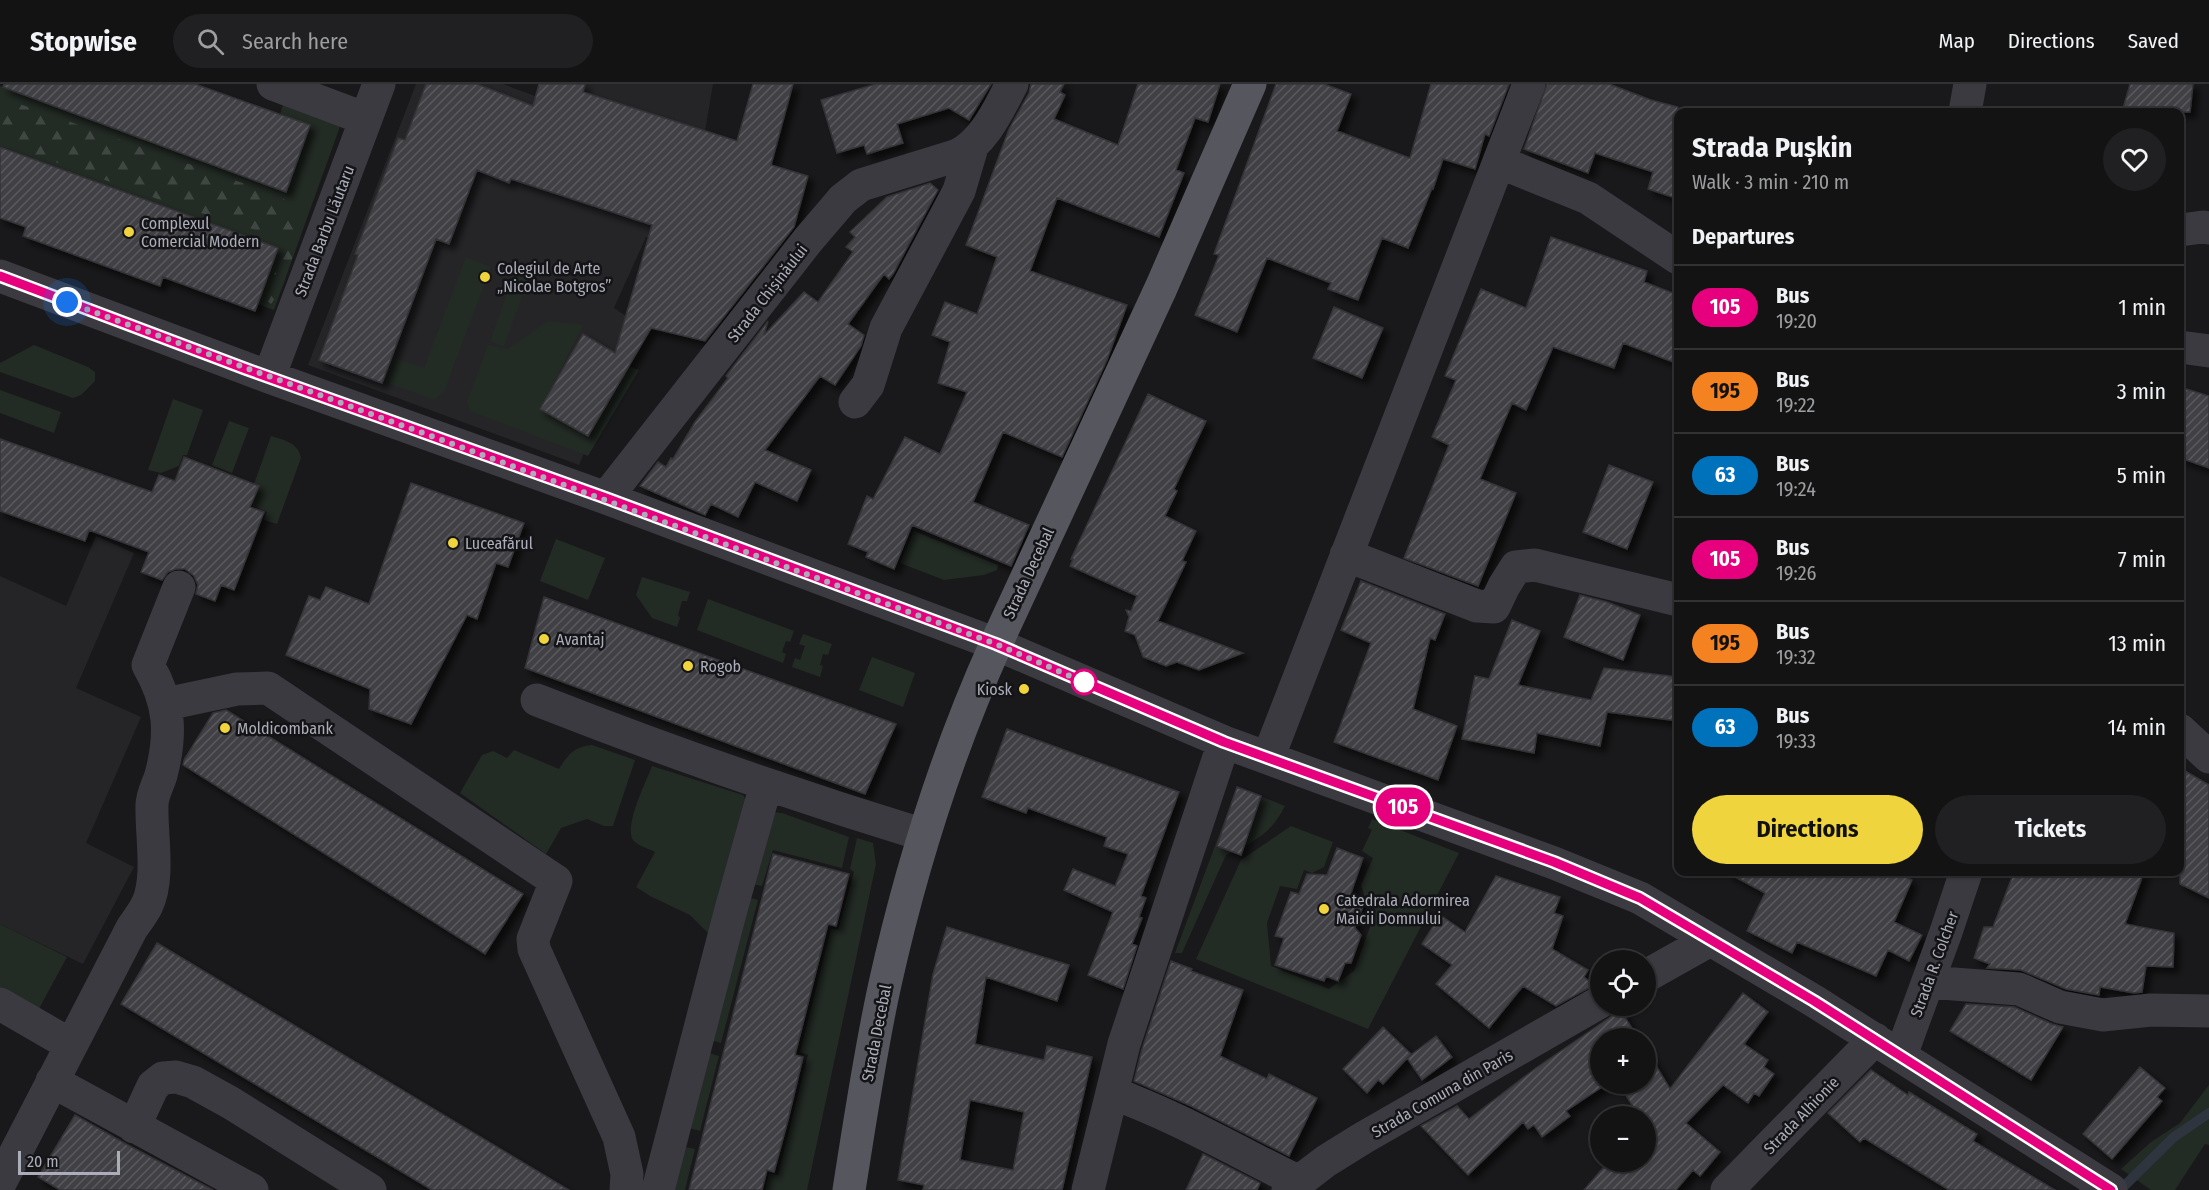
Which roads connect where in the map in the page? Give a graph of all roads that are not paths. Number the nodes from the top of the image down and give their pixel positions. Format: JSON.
{"nodes":[{"id":1,"x":273,"y":84,"type":"edge"},
{"id":2,"x":379,"y":84,"type":"edge"},
{"id":3,"x":1012,"y":84,"type":"edge"},
{"id":4,"x":1250,"y":84,"type":"edge"},
{"id":5,"x":1530,"y":84,"type":"edge"},
{"id":6,"x":1970,"y":84,"type":"edge"},
{"id":7,"x":1966,"y":108,"type":"edge"},
{"id":8,"x":366,"y":119,"type":"junction"},
{"id":9,"x":972,"y":147,"type":"junction"},
{"id":10,"x":1499,"y":162,"type":"junction"},
{"id":11,"x":1674,"y":255,"type":"edge"},
{"id":12,"x":0,"y":276,"type":"edge"},
{"id":13,"x":2184,"y":348,"type":"edge"},
{"id":14,"x":2209,"y":351,"type":"edge"},
{"id":15,"x":269,"y":377,"type":"junction"},
{"id":16,"x":855,"y":402,"type":"dead end"},
{"id":17,"x":606,"y":498,"type":"junction"},
{"id":18,"x":1347,"y":555,"type":"junction"},
{"id":19,"x":179,"y":587,"type":"dead end"},
{"id":20,"x":1674,"y":599,"type":"edge"},
{"id":21,"x":996,"y":644,"type":"junction"},
{"id":22,"x":537,"y":700,"type":"dead end"},
{"id":23,"x":166,"y":704,"type":"junction"},
{"id":24,"x":2184,"y":734,"type":"edge"},
{"id":25,"x":1224,"y":742,"type":"junction"},
{"id":26,"x":2209,"y":757,"type":"edge"},
{"id":27,"x":1268,"y":758,"type":"junction"},
{"id":28,"x":766,"y":785,"type":"junction"},
{"id":29,"x":924,"y":835,"type":"junction"},
{"id":30,"x":1965,"y":876,"type":"edge"},
{"id":31,"x":1710,"y":940,"type":"junction"},
{"id":32,"x":1656,"y":970,"type":"edge"},
{"id":33,"x":1928,"y":982,"type":"junction"},
{"id":34,"x":0,"y":1004,"type":"edge"},
{"id":35,"x":1590,"y":1008,"type":"edge"},
{"id":36,"x":2209,"y":1011,"type":"edge"},
{"id":37,"x":71,"y":1045,"type":"junction"},
{"id":38,"x":1888,"y":1047,"type":"junction"},
{"id":39,"x":52,"y":1081,"type":"junction"},
{"id":40,"x":1112,"y":1093,"type":"junction"},
{"id":41,"x":134,"y":1127,"type":"junction"},
{"id":42,"x":0,"y":1183,"type":"edge"},
{"id":43,"x":1293,"y":1186,"type":"edge"},
{"id":44,"x":2104,"y":1186,"type":"edge"},
{"id":45,"x":252,"y":1190,"type":"edge"},
{"id":46,"x":370,"y":1190,"type":"edge"},
{"id":47,"x":626,"y":1190,"type":"edge"},
{"id":48,"x":658,"y":1190,"type":"edge"},
{"id":49,"x":849,"y":1190,"type":"edge"},
{"id":50,"x":1088,"y":1190,"type":"edge"},
{"id":51,"x":1727,"y":1190,"type":"edge"}],
"edges":[{"from":1,"to":8,"type":"street"},
{"from":2,"to":8,"type":"street","name":"Strada Barbu Lăutaru"},
{"from":3,"to":9,"type":"street","name":"Strada Chișinăului"},
{"from":4,"to":21,"type":"main road","name":"Strada Decebal"},
{"from":5,"to":10,"type":"street"},
{"from":6,"to":7,"type":"street"},
{"from":8,"to":15,"type":"street","name":"Strada Barbu Lăutaru"},
{"from":9,"to":16,"type":"street","name":"Strada Chișinăului"},
{"from":9,"to":17,"type":"street","name":"Strada Chișinăului"},
{"from":10,"to":11,"type":"street"},
{"from":10,"to":18,"type":"street"},
{"from":12,"to":15,"type":"street"},
{"from":13,"to":14,"type":"street"},
{"from":15,"to":17,"type":"street"},
{"from":17,"to":21,"type":"street"},
{"from":18,"to":20,"type":"street"},
{"from":18,"to":27,"type":"street"},
{"from":19,"to":23,"type":"street"},
{"from":21,"to":25,"type":"street"},
{"from":21,"to":29,"type":"main road","name":"Strada Decebal"},
{"from":22,"to":28,"type":"street"},
{"from":23,"to":37,"type":"street"},
{"from":23,"to":47,"type":"street"},
{"from":24,"to":26,"type":"street"},
{"from":25,"to":27,"type":"street"},
{"from":25,"to":40,"type":"street"},
{"from":27,"to":31,"type":"street"},
{"from":28,"to":29,"type":"street"},
{"from":28,"to":48,"type":"street"},
{"from":29,"to":49,"type":"main road","name":"Strada Decebal"},
{"from":30,"to":33,"type":"street","name":"Strada R. Colcher"},
{"from":31,"to":32,"type":"street"},
{"from":31,"to":38,"type":"street"},
{"from":33,"to":36,"type":"street"},
{"from":33,"to":38,"type":"street","name":"Strada R. Colcher"},
{"from":34,"to":37,"type":"street"},
{"from":35,"to":43,"type":"street","name":"Strada Comuna din Paris"},
{"from":37,"to":39,"type":"street"},
{"from":38,"to":44,"type":"street"},
{"from":38,"to":51,"type":"street","name":"Strada Alhionie"},
{"from":39,"to":41,"type":"street"},
{"from":39,"to":42,"type":"street"},
{"from":40,"to":43,"type":"street"},
{"from":40,"to":50,"type":"street"},
{"from":41,"to":45,"type":"street"},
{"from":41,"to":46,"type":"street"}]}
